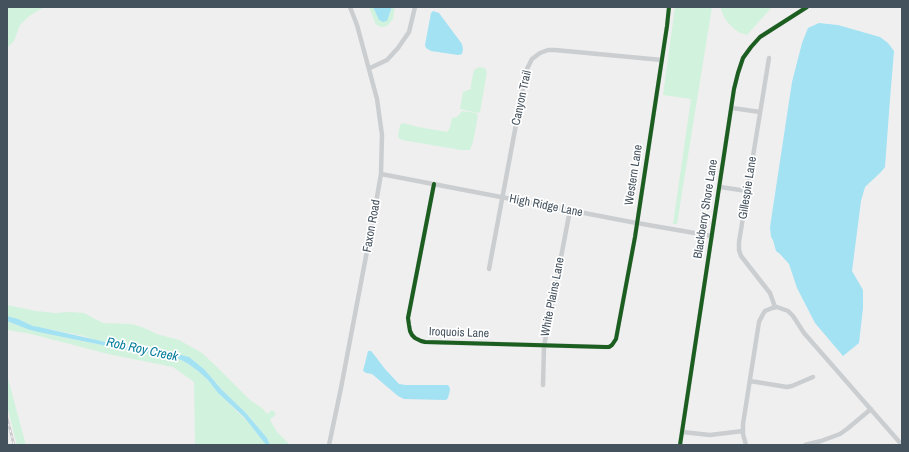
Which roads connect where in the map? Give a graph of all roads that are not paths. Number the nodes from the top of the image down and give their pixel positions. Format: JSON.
{"nodes":[{"id":1,"x":350,"y":7,"type":"edge"},
{"id":2,"x":415,"y":7,"type":"edge"},
{"id":3,"x":669,"y":7,"type":"edge"},
{"id":4,"x":807,"y":7,"type":"edge"},
{"id":5,"x":769,"y":58,"type":"dead end"},
{"id":6,"x":662,"y":60,"type":"junction"},
{"id":7,"x":370,"y":68,"type":"junction"},
{"id":8,"x":732,"y":108,"type":"junction"},
{"id":9,"x":760,"y":112,"type":"junction"},
{"id":10,"x":381,"y":174,"type":"junction"},
{"id":11,"x":434,"y":184,"type":"junction"},
{"id":12,"x":720,"y":187,"type":"junction"},
{"id":13,"x":747,"y":191,"type":"junction"},
{"id":14,"x":502,"y":197,"type":"junction"},
{"id":15,"x":570,"y":210,"type":"junction"},
{"id":16,"x":637,"y":223,"type":"junction"},
{"id":17,"x":712,"y":236,"type":"junction"},
{"id":18,"x":489,"y":269,"type":"dead end"},
{"id":19,"x":774,"y":307,"type":"junction"},
{"id":20,"x":612,"y":344,"type":"joint"},
{"id":21,"x":544,"y":346,"type":"junction"},
{"id":22,"x":813,"y":377,"type":"dead end"},
{"id":23,"x":750,"y":381,"type":"junction"},
{"id":24,"x":543,"y":385,"type":"dead end"},
{"id":25,"x":871,"y":409,"type":"junction"},
{"id":26,"x":743,"y":431,"type":"junction"},
{"id":27,"x":682,"y":432,"type":"junction"},
{"id":28,"x":328,"y":445,"type":"edge"},
{"id":29,"x":680,"y":445,"type":"edge"},
{"id":30,"x":746,"y":445,"type":"edge"},
{"id":31,"x":805,"y":445,"type":"edge"},
{"id":32,"x":902,"y":445,"type":"edge"}],
"edges":[{"from":1,"to":7,"type":"street","name":"Faxon Road"},
{"from":2,"to":7,"type":"street"},
{"from":3,"to":6,"type":"street","name":"Western Lane"},
{"from":4,"to":8,"type":"street","name":"Blackberry Shore Lane"},
{"from":5,"to":9,"type":"street","name":"Gillespie Lane"},
{"from":6,"to":14,"type":"street","name":"Canyon Trail"},
{"from":6,"to":16,"type":"street","name":"Western Lane"},
{"from":7,"to":10,"type":"street","name":"Faxon Road"},
{"from":8,"to":9,"type":"street"},
{"from":8,"to":12,"type":"street","name":"Blackberry Shore Lane"},
{"from":9,"to":13,"type":"street","name":"Gillespie Lane"},
{"from":10,"to":11,"type":"street","name":"High Ridge Lane"},
{"from":10,"to":28,"type":"street","name":"Faxon Road"},
{"from":11,"to":14,"type":"street","name":"High Ridge Lane"},
{"from":11,"to":21,"type":"street","name":"Iroquois Lane"},
{"from":12,"to":13,"type":"street"},
{"from":12,"to":17,"type":"street","name":"Blackberry Shore Lane"},
{"from":13,"to":19,"type":"street","name":"Gillespie Lane"},
{"from":14,"to":15,"type":"street","name":"High Ridge Lane"},
{"from":14,"to":18,"type":"street","name":"Canyon Trail"},
{"from":15,"to":16,"type":"street","name":"High Ridge Lane"},
{"from":15,"to":21,"type":"street","name":"White Plains Lane"},
{"from":16,"to":17,"type":"street","name":"High Ridge Lane"},
{"from":16,"to":20,"type":"street","name":"Western Lane"},
{"from":17,"to":27,"type":"street","name":"Blackberry Shore Lane"},
{"from":19,"to":23,"type":"street"},
{"from":19,"to":25,"type":"street"},
{"from":20,"to":21,"type":"street","name":"Iroquois Lane"},
{"from":21,"to":24,"type":"street","name":"White Plains Lane"},
{"from":22,"to":23,"type":"street"},
{"from":23,"to":26,"type":"street"},
{"from":25,"to":31,"type":"street"},
{"from":25,"to":32,"type":"street"},
{"from":26,"to":27,"type":"street"},
{"from":26,"to":30,"type":"street"},
{"from":27,"to":29,"type":"street","name":"Blackberry Shore Lane"}]}
